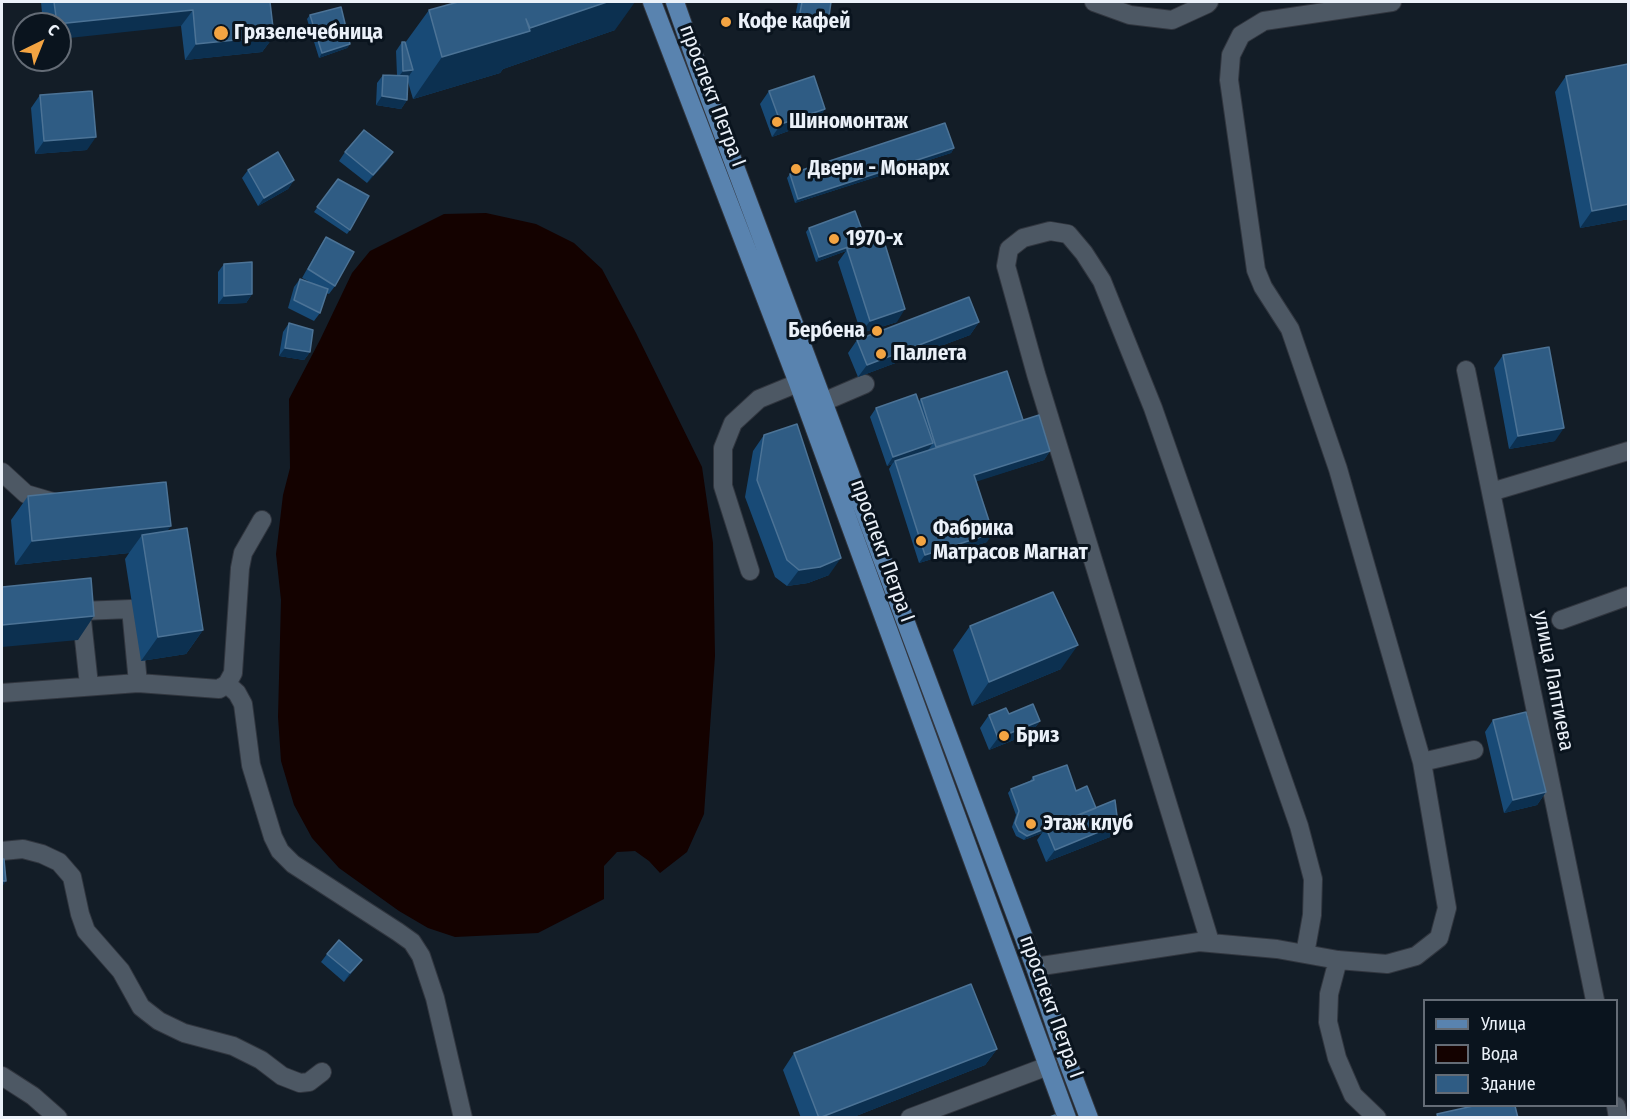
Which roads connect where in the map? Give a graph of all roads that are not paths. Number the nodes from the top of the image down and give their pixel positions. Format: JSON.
{"nodes":[{"id":1,"x":652,"y":2,"type":"edge"},
{"id":2,"x":675,"y":2,"type":"edge"},
{"id":3,"x":1094,"y":2,"type":"edge"},
{"id":4,"x":1209,"y":2,"type":"edge"},
{"id":5,"x":1392,"y":2,"type":"edge"},
{"id":6,"x":1466,"y":370,"type":"dead end"},
{"id":7,"x":798,"y":383,"type":"junction"},
{"id":8,"x":865,"y":384,"type":"dead end"},
{"id":9,"x":823,"y":402,"type":"junction"},
{"id":10,"x":1629,"y":451,"type":"edge"},
{"id":11,"x":2,"y":472,"type":"edge"},
{"id":12,"x":1491,"y":492,"type":"junction"},
{"id":13,"x":72,"y":502,"type":"edge"},
{"id":14,"x":262,"y":520,"type":"dead end"},
{"id":15,"x":750,"y":571,"type":"dead end"},
{"id":16,"x":1629,"y":596,"type":"edge"},
{"id":17,"x":1562,"y":620,"type":"dead end"},
{"id":18,"x":138,"y":683,"type":"junction"},
{"id":19,"x":227,"y":684,"type":"junction"},
{"id":20,"x":89,"y":685,"type":"junction"},
{"id":21,"x":2,"y":693,"type":"edge"},
{"id":22,"x":1474,"y":750,"type":"dead end"},
{"id":23,"x":1422,"y":762,"type":"junction"},
{"id":24,"x":2,"y":851,"type":"edge"},
{"id":25,"x":1210,"y":942,"type":"junction"},
{"id":26,"x":1305,"y":954,"type":"junction"},
{"id":27,"x":1338,"y":960,"type":"junction"},
{"id":28,"x":1035,"y":967,"type":"junction"},
{"id":29,"x":1595,"y":999,"type":"edge"},
{"id":30,"x":1047,"y":1066,"type":"junction"},
{"id":31,"x":322,"y":1072,"type":"dead end"},
{"id":32,"x":2,"y":1076,"type":"edge"},
{"id":33,"x":58,"y":1118,"type":"edge"},
{"id":34,"x":463,"y":1118,"type":"edge"},
{"id":35,"x":910,"y":1118,"type":"edge"},
{"id":36,"x":1067,"y":1118,"type":"edge"},
{"id":37,"x":1089,"y":1118,"type":"edge"},
{"id":38,"x":1377,"y":1118,"type":"edge"}],
"edges":[{"from":1,"to":7,"type":"main road","name":"проспект Петра I"},
{"from":2,"to":9,"type":"main road","name":"проспект Петра I"},
{"from":3,"to":4,"type":"street"},
{"from":5,"to":23,"type":"street"},
{"from":6,"to":12,"type":"street","name":"улица Лаптиева"},
{"from":7,"to":15,"type":"street"},
{"from":7,"to":30,"type":"main road","name":"проспект Петра I"},
{"from":8,"to":9,"type":"street"},
{"from":9,"to":28,"type":"main road","name":"проспект Петра I"},
{"from":10,"to":12,"type":"street"},
{"from":11,"to":13,"type":"street"},
{"from":12,"to":29,"type":"street","name":"улица Лаптиева"},
{"from":14,"to":19,"type":"street"},
{"from":16,"to":17,"type":"street"},
{"from":18,"to":19,"type":"street"},
{"from":18,"to":20,"type":"street"},
{"from":18,"to":20,"type":"street"},
{"from":19,"to":34,"type":"street"},
{"from":20,"to":21,"type":"street"},
{"from":22,"to":23,"type":"street"},
{"from":23,"to":27,"type":"street"},
{"from":24,"to":31,"type":"street"},
{"from":25,"to":26,"type":"street"},
{"from":25,"to":26,"type":"street"},
{"from":25,"to":28,"type":"street"},
{"from":26,"to":27,"type":"street"},
{"from":27,"to":38,"type":"street"},
{"from":28,"to":37,"type":"main road","name":"проспект Петра I"},
{"from":30,"to":35,"type":"street"},
{"from":30,"to":36,"type":"main road","name":"проспект Петра I"},
{"from":32,"to":33,"type":"street"}]}
